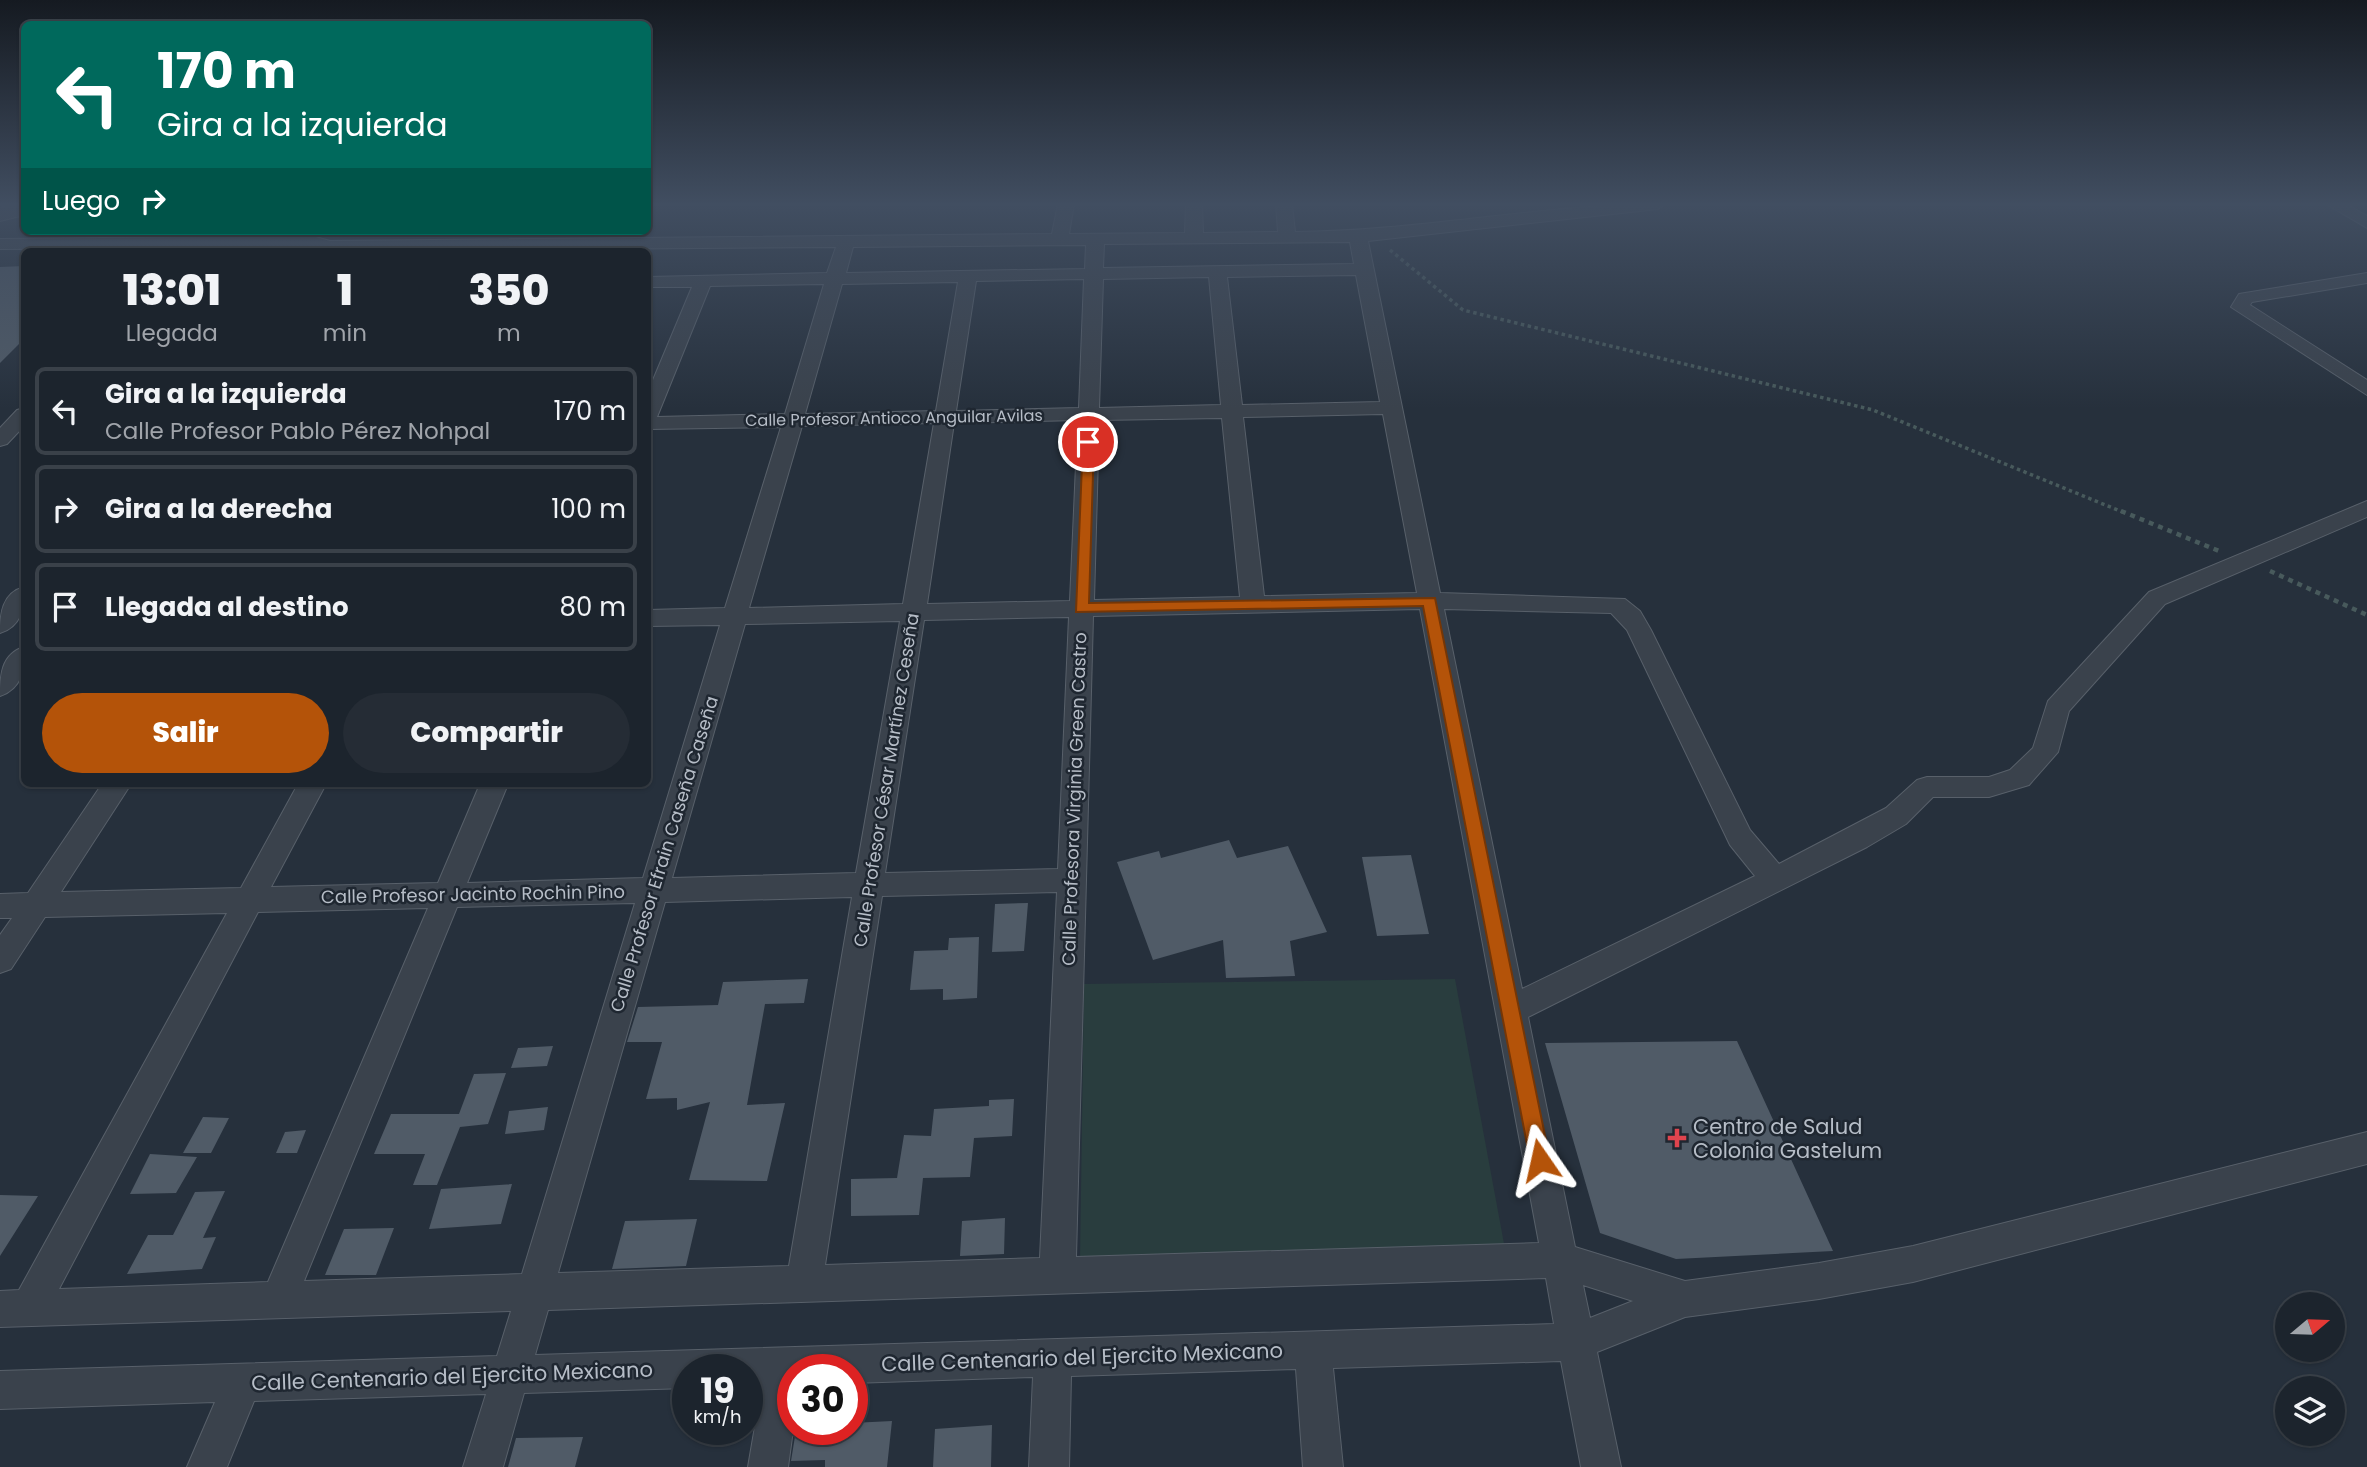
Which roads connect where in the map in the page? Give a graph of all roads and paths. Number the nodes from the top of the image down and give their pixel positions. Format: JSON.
{"nodes":[{"id":1,"x":837,"y":272,"type":"edge"},
{"id":2,"x":1189,"y":272,"type":"edge"},
{"id":3,"x":1217,"y":272,"type":"edge"},
{"id":4,"x":1365,"y":272,"type":"edge"},
{"id":5,"x":1413,"y":272,"type":"edge"},
{"id":6,"x":1094,"y":274,"type":"junction"},
{"id":7,"x":968,"y":276,"type":"junction"},
{"id":8,"x":2367,"y":278,"type":"edge"},
{"id":9,"x":835,"y":279,"type":"junction"},
{"id":10,"x":703,"y":281,"type":"junction"},
{"id":11,"x":651,"y":282,"type":"edge"},
{"id":12,"x":2367,"y":389,"type":"edge"},
{"id":13,"x":651,"y":408,"type":"edge"},
{"id":14,"x":1392,"y":408,"type":"junction"},
{"id":15,"x":1232,"y":411,"type":"junction"},
{"id":16,"x":1089,"y":414,"type":"junction"},
{"id":17,"x":945,"y":417,"type":"junction"},
{"id":18,"x":21,"y":418,"type":"edge"},
{"id":19,"x":793,"y":420,"type":"junction"},
{"id":20,"x":651,"y":423,"type":"edge"},
{"id":21,"x":7,"y":437,"type":"edge"},
{"id":22,"x":2367,"y":508,"type":"edge"},
{"id":23,"x":2242,"y":560,"type":"junction"},
{"id":24,"x":21,"y":599,"type":"edge"},
{"id":25,"x":1430,"y":601,"type":"junction"},
{"id":26,"x":1253,"y":605,"type":"junction"},
{"id":27,"x":1082,"y":608,"type":"junction"},
{"id":28,"x":913,"y":612,"type":"junction"},
{"id":29,"x":2367,"y":615,"type":"edge"},
{"id":30,"x":735,"y":616,"type":"junction"},
{"id":31,"x":651,"y":618,"type":"edge"},
{"id":32,"x":0,"y":625,"type":"edge"},
{"id":33,"x":0,"y":631,"type":"edge"},
{"id":34,"x":21,"y":631,"type":"edge"},
{"id":35,"x":21,"y":660,"type":"edge"},
{"id":36,"x":0,"y":687,"type":"edge"},
{"id":37,"x":115,"y":787,"type":"edge"},
{"id":38,"x":310,"y":787,"type":"edge"},
{"id":39,"x":493,"y":787,"type":"edge"},
{"id":40,"x":1071,"y":880,"type":"junction"},
{"id":41,"x":1775,"y":880,"type":"junction"},
{"id":42,"x":869,"y":885,"type":"junction"},
{"id":43,"x":653,"y":890,"type":"junction"},
{"id":44,"x":447,"y":895,"type":"junction"},
{"id":45,"x":249,"y":900,"type":"junction"},
{"id":46,"x":37,"y":905,"type":"junction"},
{"id":47,"x":0,"y":906,"type":"edge"},
{"id":48,"x":0,"y":960,"type":"edge"},
{"id":49,"x":1511,"y":1010,"type":"junction"},
{"id":50,"x":2367,"y":1148,"type":"edge"},
{"id":51,"x":1560,"y":1260,"type":"junction"},
{"id":52,"x":1057,"y":1276,"type":"junction"},
{"id":53,"x":803,"y":1284,"type":"junction"},
{"id":54,"x":534,"y":1292,"type":"junction"},
{"id":55,"x":1685,"y":1298,"type":"junction"},
{"id":56,"x":278,"y":1301,"type":"junction"},
{"id":57,"x":15,"y":1309,"type":"edge"},
{"id":58,"x":1576,"y":1342,"type":"junction"},
{"id":59,"x":1313,"y":1350,"type":"junction"},
{"id":60,"x":1053,"y":1358,"type":"junction"},
{"id":61,"x":868,"y":1364,"type":"edge"},
{"id":62,"x":777,"y":1366,"type":"edge"},
{"id":63,"x":510,"y":1374,"type":"junction"},
{"id":64,"x":242,"y":1383,"type":"junction"},
{"id":65,"x":0,"y":1390,"type":"edge"},
{"id":66,"x":777,"y":1410,"type":"edge"},
{"id":67,"x":207,"y":1467,"type":"edge"},
{"id":68,"x":483,"y":1467,"type":"edge"},
{"id":69,"x":768,"y":1467,"type":"edge"},
{"id":70,"x":1049,"y":1467,"type":"edge"},
{"id":71,"x":1323,"y":1467,"type":"edge"},
{"id":72,"x":1601,"y":1467,"type":"edge"}],
"edges":[{"from":1,"to":9,"type":"street","name":"Calle Profesor Efrain Caseña Caseña"},
{"from":2,"to":6,"type":"street"},
{"from":3,"to":15,"type":"street"},
{"from":4,"to":14,"type":"street"},
{"from":5,"to":23,"type":"path"},
{"from":6,"to":7,"type":"street"},
{"from":6,"to":16,"type":"street","name":"Calle Profesora Virginia Green Castro"},
{"from":7,"to":9,"type":"street"},
{"from":7,"to":17,"type":"street","name":"Calle Profesor César Martínez Ceseña"},
{"from":8,"to":12,"type":"street"},
{"from":9,"to":10,"type":"street"},
{"from":9,"to":19,"type":"street","name":"Calle Profesor Efrain Caseña Caseña"},
{"from":10,"to":11,"type":"street"},
{"from":10,"to":13,"type":"street"},
{"from":14,"to":15,"type":"street","name":"Calle Profesor Antioco Anguilar Avilas"},
{"from":14,"to":25,"type":"street"},
{"from":15,"to":16,"type":"street","name":"Calle Profesor Antioco Anguilar Avilas"},
{"from":15,"to":26,"type":"street"},
{"from":16,"to":17,"type":"street","name":"Calle Profesor Antioco Anguilar Avilas"},
{"from":16,"to":27,"type":"street","name":"Calle Profesora Virginia Green Castro"},
{"from":17,"to":19,"type":"street","name":"Calle Profesor Antioco Anguilar Avilas"},
{"from":17,"to":28,"type":"street","name":"Calle Profesor César Martínez Ceseña"},
{"from":18,"to":21,"type":"street"},
{"from":19,"to":20,"type":"street","name":"Calle Profesor Antioco Anguilar Avilas"},
{"from":19,"to":30,"type":"street","name":"Calle Profesor Efrain Caseña Caseña"},
{"from":22,"to":23,"type":"street"},
{"from":23,"to":29,"type":"path"},
{"from":23,"to":41,"type":"street"},
{"from":24,"to":32,"type":"street"},
{"from":25,"to":26,"type":"street"},
{"from":25,"to":41,"type":"street"},
{"from":25,"to":49,"type":"street"},
{"from":26,"to":27,"type":"street"},
{"from":27,"to":28,"type":"street"},
{"from":27,"to":40,"type":"street","name":"Calle Profesora Virginia Green Castro"},
{"from":28,"to":30,"type":"street"},
{"from":28,"to":42,"type":"street","name":"Calle Profesor César Martínez Ceseña"},
{"from":30,"to":31,"type":"street"},
{"from":30,"to":43,"type":"street","name":"Calle Profesor Efrain Caseña Caseña"},
{"from":33,"to":34,"type":"street"},
{"from":35,"to":36,"type":"street"},
{"from":37,"to":46,"type":"street"},
{"from":38,"to":45,"type":"street"},
{"from":39,"to":44,"type":"street"},
{"from":40,"to":42,"type":"street","name":"Calle Profesor Jacinto Rochin Pino"},
{"from":40,"to":52,"type":"street","name":"Calle Profesora Virginia Green Castro"},
{"from":41,"to":49,"type":"street"},
{"from":42,"to":43,"type":"street","name":"Calle Profesor Jacinto Rochin Pino"},
{"from":42,"to":53,"type":"street","name":"Calle Profesor César Martínez Ceseña"},
{"from":43,"to":44,"type":"street","name":"Calle Profesor Jacinto Rochin Pino"},
{"from":43,"to":54,"type":"street","name":"Calle Profesor Efrain Caseña Caseña"},
{"from":44,"to":45,"type":"street","name":"Calle Profesor Jacinto Rochin Pino"},
{"from":44,"to":56,"type":"street"},
{"from":45,"to":46,"type":"street","name":"Calle Profesor Jacinto Rochin Pino"},
{"from":45,"to":57,"type":"street"},
{"from":46,"to":47,"type":"street","name":"Calle Profesor Jacinto Rochin Pino"},
{"from":46,"to":48,"type":"street"},
{"from":49,"to":51,"type":"street"},
{"from":50,"to":55,"type":"street"},
{"from":51,"to":52,"type":"street"},
{"from":51,"to":55,"type":"street"},
{"from":51,"to":58,"type":"street"},
{"from":52,"to":53,"type":"street"},
{"from":53,"to":54,"type":"street"},
{"from":54,"to":56,"type":"street"},
{"from":54,"to":63,"type":"street","name":"Calle Profesor Efrain Caseña Caseña"},
{"from":55,"to":58,"type":"street"},
{"from":56,"to":57,"type":"street"},
{"from":58,"to":59,"type":"street","name":"Calle Centenario del Ejercito Mexicano"},
{"from":58,"to":72,"type":"street"},
{"from":59,"to":60,"type":"street","name":"Calle Centenario del Ejercito Mexicano"},
{"from":59,"to":71,"type":"street"},
{"from":60,"to":61,"type":"street","name":"Calle Centenario del Ejercito Mexicano"},
{"from":60,"to":70,"type":"street"},
{"from":62,"to":63,"type":"street","name":"Calle Centenario del Ejercito Mexicano"},
{"from":63,"to":64,"type":"street","name":"Calle Centenario del Ejercito Mexicano"},
{"from":63,"to":68,"type":"street","name":"Calle Profesor Efrain Caseña Caseña"},
{"from":64,"to":65,"type":"street","name":"Calle Centenario del Ejercito Mexicano"},
{"from":64,"to":67,"type":"street"},
{"from":66,"to":69,"type":"street"}]}
